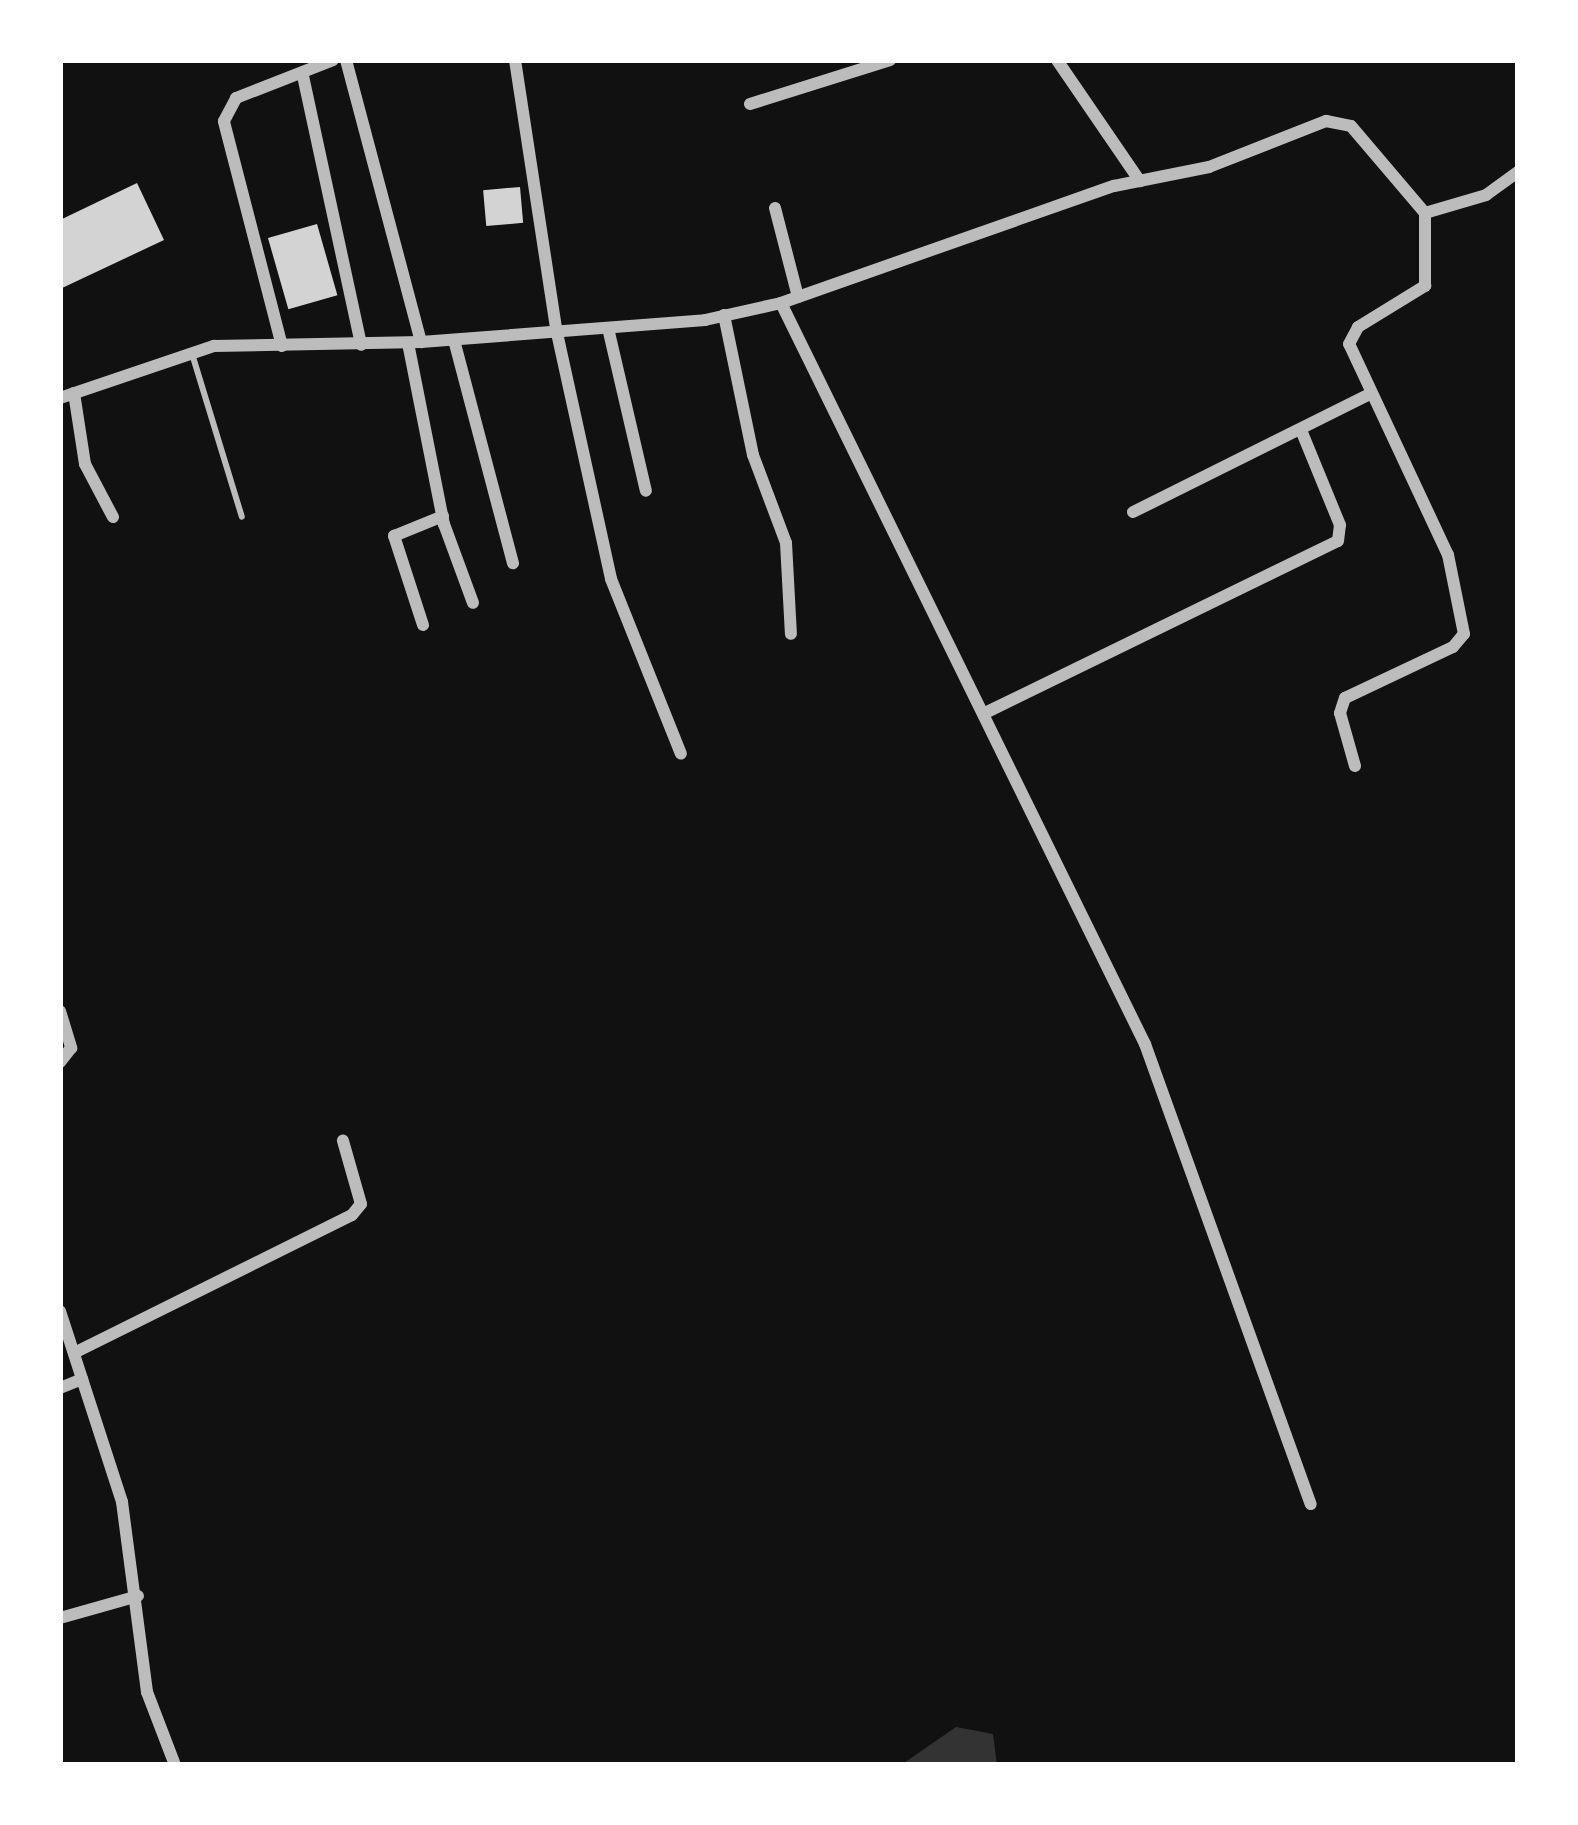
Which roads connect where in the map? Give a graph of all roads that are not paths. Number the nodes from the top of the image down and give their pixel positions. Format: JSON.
{"nodes":[{"id":1,"x":333,"y":60,"type":"edge"},
{"id":2,"x":346,"y":60,"type":"edge"},
{"id":3,"x":515,"y":60,"type":"edge"},
{"id":4,"x":890,"y":60,"type":"edge"},
{"id":5,"x":1058,"y":60,"type":"edge"},
{"id":6,"x":303,"y":76,"type":"junction"},
{"id":7,"x":750,"y":104,"type":"dead end"},
{"id":8,"x":1518,"y":172,"type":"edge"},
{"id":9,"x":1140,"y":181,"type":"junction"},
{"id":10,"x":775,"y":208,"type":"dead end"},
{"id":11,"x":1425,"y":213,"type":"junction"},
{"id":12,"x":798,"y":297,"type":"junction"},
{"id":13,"x":781,"y":303,"type":"junction"},
{"id":14,"x":724,"y":315,"type":"junction"},
{"id":15,"x":608,"y":328,"type":"junction"},
{"id":16,"x":557,"y":333,"type":"junction"},
{"id":17,"x":454,"y":340,"type":"junction"},
{"id":18,"x":414,"y":343,"type":"junction"},
{"id":19,"x":361,"y":345,"type":"junction"},
{"id":20,"x":282,"y":346,"type":"junction"},
{"id":21,"x":192,"y":353,"type":"junction"},
{"id":22,"x":74,"y":393,"type":"junction"},
{"id":23,"x":1370,"y":394,"type":"junction"},
{"id":24,"x":60,"y":398,"type":"edge"},
{"id":25,"x":1301,"y":430,"type":"junction"},
{"id":26,"x":646,"y":491,"type":"dead end"},
{"id":27,"x":1132,"y":512,"type":"dead end"},
{"id":28,"x":443,"y":516,"type":"junction"},
{"id":29,"x":112,"y":517,"type":"dead end"},
{"id":30,"x":242,"y":517,"type":"dead end"},
{"id":31,"x":514,"y":563,"type":"dead end"},
{"id":32,"x":473,"y":602,"type":"dead end"},
{"id":33,"x":423,"y":626,"type":"dead end"},
{"id":34,"x":791,"y":634,"type":"dead end"},
{"id":35,"x":987,"y":712,"type":"junction"},
{"id":36,"x":681,"y":754,"type":"dead end"},
{"id":37,"x":1355,"y":766,"type":"dead end"},
{"id":38,"x":60,"y":1011,"type":"edge"},
{"id":39,"x":60,"y":1062,"type":"edge"},
{"id":40,"x":343,"y":1141,"type":"dead end"},
{"id":41,"x":60,"y":1311,"type":"edge"},
{"id":42,"x":74,"y":1353,"type":"junction"},
{"id":43,"x":82,"y":1378,"type":"junction"},
{"id":44,"x":60,"y":1388,"type":"edge"},
{"id":45,"x":1311,"y":1504,"type":"dead end"},
{"id":46,"x":138,"y":1596,"type":"junction"},
{"id":47,"x":60,"y":1618,"type":"edge"},
{"id":48,"x":175,"y":1765,"type":"edge"}],
"edges":[{"from":1,"to":6,"type":"street"},
{"from":2,"to":18,"type":"street"},
{"from":3,"to":16,"type":"street"},
{"from":4,"to":7,"type":"street"},
{"from":5,"to":9,"type":"street"},
{"from":6,"to":19,"type":"street"},
{"from":6,"to":20,"type":"street"},
{"from":8,"to":11,"type":"street"},
{"from":9,"to":11,"type":"street"},
{"from":9,"to":12,"type":"street"},
{"from":10,"to":12,"type":"street"},
{"from":11,"to":23,"type":"street"},
{"from":12,"to":13,"type":"street"},
{"from":13,"to":14,"type":"street"},
{"from":13,"to":35,"type":"street"},
{"from":14,"to":15,"type":"street"},
{"from":14,"to":34,"type":"street"},
{"from":15,"to":16,"type":"street"},
{"from":15,"to":26,"type":"street"},
{"from":16,"to":17,"type":"street"},
{"from":16,"to":36,"type":"street"},
{"from":17,"to":18,"type":"street"},
{"from":17,"to":31,"type":"street"},
{"from":18,"to":19,"type":"street"},
{"from":18,"to":28,"type":"street"},
{"from":19,"to":20,"type":"street"},
{"from":20,"to":21,"type":"street"},
{"from":21,"to":22,"type":"street"},
{"from":21,"to":30,"type":"lane"},
{"from":22,"to":24,"type":"street"},
{"from":22,"to":29,"type":"street"},
{"from":23,"to":25,"type":"street"},
{"from":23,"to":37,"type":"street"},
{"from":25,"to":27,"type":"street"},
{"from":25,"to":35,"type":"street"},
{"from":28,"to":32,"type":"street"},
{"from":28,"to":33,"type":"street"},
{"from":35,"to":45,"type":"street"},
{"from":38,"to":39,"type":"street"},
{"from":40,"to":42,"type":"street"},
{"from":41,"to":42,"type":"street"},
{"from":42,"to":43,"type":"street"},
{"from":43,"to":44,"type":"street"},
{"from":43,"to":46,"type":"street"},
{"from":46,"to":47,"type":"street"},
{"from":46,"to":48,"type":"street"}]}
